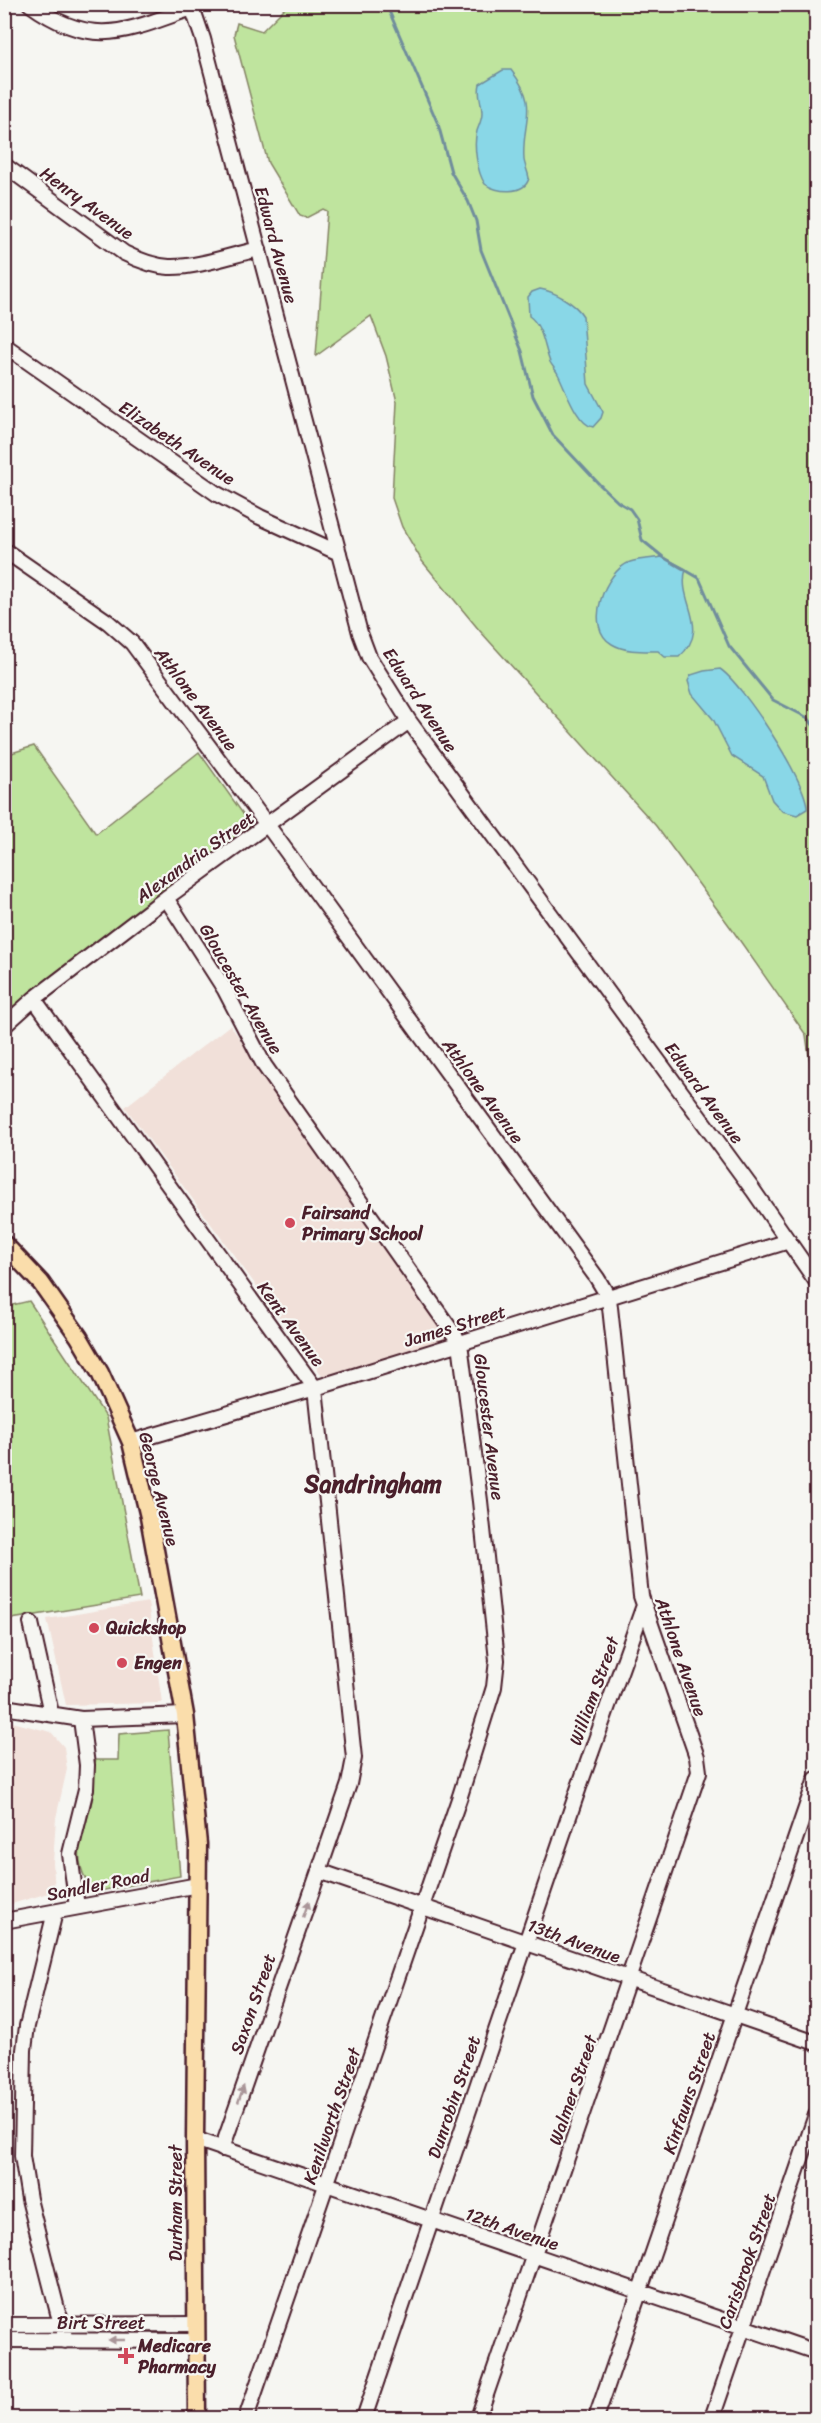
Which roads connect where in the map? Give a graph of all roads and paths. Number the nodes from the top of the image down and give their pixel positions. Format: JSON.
{"nodes":[{"id":1,"x":30,"y":4,"type":"edge"},
{"id":2,"x":192,"y":6,"type":"edge"},
{"id":3,"x":4,"y":165,"type":"edge"},
{"id":4,"x":259,"y":249,"type":"junction"},
{"id":5,"x":4,"y":345,"type":"edge"},
{"id":6,"x":4,"y":550,"type":"edge"},
{"id":7,"x":339,"y":553,"type":"junction"},
{"id":8,"x":409,"y":721,"type":"junction"},
{"id":9,"x":268,"y":826,"type":"junction"},
{"id":10,"x":166,"y":898,"type":"junction"},
{"id":11,"x":34,"y":999,"type":"junction"},
{"id":12,"x":4,"y":1026,"type":"edge"},
{"id":13,"x":789,"y":1241,"type":"junction"},
{"id":14,"x":4,"y":1244,"type":"edge"},
{"id":15,"x":816,"y":1281,"type":"edge"},
{"id":16,"x":609,"y":1298,"type":"junction"},
{"id":17,"x":460,"y":1343,"type":"junction"},
{"id":18,"x":315,"y":1388,"type":"junction"},
{"id":19,"x":131,"y":1442,"type":"junction"},
{"id":20,"x":643,"y":1608,"type":"junction"},
{"id":21,"x":31,"y":1623,"type":"dead end"},
{"id":22,"x":4,"y":1707,"type":"edge"},
{"id":23,"x":182,"y":1712,"type":"junction"},
{"id":24,"x":51,"y":1713,"type":"junction"},
{"id":25,"x":81,"y":1719,"type":"junction"},
{"id":26,"x":699,"y":1772,"type":"joint"},
{"id":27,"x":816,"y":1779,"type":"edge"},
{"id":28,"x":579,"y":1787,"type":"joint"},
{"id":29,"x":450,"y":1825,"type":"joint"},
{"id":30,"x":319,"y":1871,"type":"junction"},
{"id":31,"x":195,"y":1885,"type":"junction"},
{"id":32,"x":77,"y":1907,"type":"junction"},
{"id":33,"x":423,"y":1907,"type":"junction"},
{"id":34,"x":56,"y":1912,"type":"junction"},
{"id":35,"x":4,"y":1921,"type":"edge"},
{"id":36,"x":527,"y":1943,"type":"junction"},
{"id":37,"x":630,"y":1980,"type":"junction"},
{"id":38,"x":735,"y":2015,"type":"junction"},
{"id":39,"x":816,"y":2043,"type":"edge"},
{"id":40,"x":816,"y":2115,"type":"edge"},
{"id":41,"x":195,"y":2139,"type":"junction"},
{"id":42,"x":222,"y":2149,"type":"junction"},
{"id":43,"x":327,"y":2184,"type":"junction"},
{"id":44,"x":430,"y":2220,"type":"junction"},
{"id":45,"x":534,"y":2256,"type":"junction"},
{"id":46,"x":639,"y":2292,"type":"junction"},
{"id":47,"x":57,"y":2320,"type":"junction"},
{"id":48,"x":196,"y":2324,"type":"junction"},
{"id":49,"x":6,"y":2325,"type":"edge"},
{"id":50,"x":743,"y":2328,"type":"junction"},
{"id":51,"x":6,"y":2340,"type":"edge"},
{"id":52,"x":50,"y":2341,"type":"junction"},
{"id":53,"x":65,"y":2341,"type":"junction"},
{"id":54,"x":197,"y":2341,"type":"junction"},
{"id":55,"x":816,"y":2352,"type":"edge"},
{"id":56,"x":197,"y":2418,"type":"edge"},
{"id":57,"x":246,"y":2418,"type":"edge"},
{"id":58,"x":364,"y":2418,"type":"edge"},
{"id":59,"x":478,"y":2418,"type":"edge"},
{"id":60,"x":596,"y":2418,"type":"edge"},
{"id":61,"x":712,"y":2418,"type":"edge"}],
"edges":[{"from":1,"to":2,"type":"street"},
{"from":2,"to":4,"type":"street","name":"Edward Avenue"},
{"from":3,"to":4,"type":"street","name":"Henry Avenue"},
{"from":4,"to":7,"type":"street","name":"Edward Avenue"},
{"from":5,"to":7,"type":"street","name":"Elizabeth Avenue"},
{"from":6,"to":9,"type":"street","name":"Athlone Avenue"},
{"from":7,"to":8,"type":"street","name":"Edward Avenue"},
{"from":8,"to":9,"type":"street","name":"Alexandria Street"},
{"from":8,"to":13,"type":"street","name":"Edward Avenue"},
{"from":9,"to":10,"type":"street","name":"Alexandria Street"},
{"from":9,"to":16,"type":"street","name":"Athlone Avenue"},
{"from":10,"to":11,"type":"street","name":"Alexandria Street"},
{"from":10,"to":17,"type":"street","name":"Gloucester Avenue"},
{"from":11,"to":12,"type":"street","name":"Alexandria Street"},
{"from":11,"to":18,"type":"street","name":"Kent Avenue"},
{"from":13,"to":15,"type":"street","name":"Edward Avenue"},
{"from":13,"to":16,"type":"street","name":"James Street"},
{"from":14,"to":19,"type":"main road","name":"George Avenue"},
{"from":16,"to":17,"type":"street","name":"James Street"},
{"from":16,"to":20,"type":"street","name":"Athlone Avenue"},
{"from":17,"to":18,"type":"street","name":"James Street"},
{"from":17,"to":29,"type":"street","name":"Gloucester Avenue"},
{"from":18,"to":19,"type":"street","name":"James Street"},
{"from":18,"to":30,"type":"street","name":"Kent Avenue"},
{"from":19,"to":23,"type":"main road","name":"George Avenue"},
{"from":20,"to":26,"type":"street","name":"Athlone Avenue"},
{"from":20,"to":28,"type":"street","name":"William Street"},
{"from":21,"to":24,"type":"street"},
{"from":22,"to":24,"type":"street"},
{"from":23,"to":25,"type":"street"},
{"from":23,"to":31,"type":"main road","name":"George Avenue"},
{"from":24,"to":25,"type":"street"},
{"from":25,"to":32,"type":"street"},
{"from":26,"to":37,"type":"street","name":"Walmer Street"},
{"from":27,"to":38,"type":"street","name":"Kinfauns Street"},
{"from":28,"to":36,"type":"street","name":"Dunrobin Street"},
{"from":29,"to":33,"type":"street","name":"Kenilworth Street"},
{"from":30,"to":33,"type":"street","name":"13th Avenue"},
{"from":42,"to":30,"type":"street","name":"Saxon Street","one_way":true},
{"from":31,"to":32,"type":"street","name":"Sandler Road"},
{"from":31,"to":41,"type":"main road","name":"Durham Street"},
{"from":32,"to":34,"type":"street","name":"Sandler Road"},
{"from":33,"to":36,"type":"street","name":"13th Avenue"},
{"from":33,"to":43,"type":"street","name":"Kenilworth Street"},
{"from":34,"to":35,"type":"street","name":"Sandler Road"},
{"from":34,"to":47,"type":"street"},
{"from":36,"to":37,"type":"street","name":"13th Avenue"},
{"from":36,"to":44,"type":"street","name":"Dunrobin Street"},
{"from":37,"to":38,"type":"street","name":"13th Avenue"},
{"from":37,"to":45,"type":"street","name":"Walmer Street"},
{"from":38,"to":39,"type":"street","name":"13th Avenue"},
{"from":38,"to":46,"type":"street","name":"Kinfauns Street"},
{"from":40,"to":50,"type":"street","name":"Carisbrook Street"},
{"from":41,"to":42,"type":"street","name":"12th Avenue"},
{"from":41,"to":48,"type":"main road","name":"Durham Street"},
{"from":42,"to":43,"type":"street","name":"12th Avenue"},
{"from":43,"to":44,"type":"street","name":"12th Avenue"},
{"from":43,"to":57,"type":"street","name":"Kenilworth Street"},
{"from":44,"to":45,"type":"street","name":"12th Avenue"},
{"from":44,"to":58,"type":"street","name":"Dunrobin Street"},
{"from":45,"to":46,"type":"street","name":"12th Avenue"},
{"from":45,"to":59,"type":"street","name":"Walmer Street"},
{"from":46,"to":50,"type":"street","name":"12th Avenue"},
{"from":46,"to":60,"type":"street","name":"Kinfauns Street"},
{"from":47,"to":48,"type":"street","name":"Birt Street"},
{"from":47,"to":49,"type":"street","name":"Birt Street"},
{"from":47,"to":52,"type":"street"},
{"from":47,"to":53,"type":"street"},
{"from":48,"to":54,"type":"main road","name":"Durham Street"},
{"from":49,"to":51,"type":"street"},
{"from":50,"to":55,"type":"street","name":"12th Avenue"},
{"from":50,"to":61,"type":"street","name":"Carisbrook Street"},
{"from":51,"to":52,"type":"street","name":"Birt Street"},
{"from":52,"to":53,"type":"street","name":"Birt Street"},
{"from":54,"to":53,"type":"street","name":"Birt Street","one_way":true},
{"from":54,"to":56,"type":"main road","name":"Durham Street"}]}
